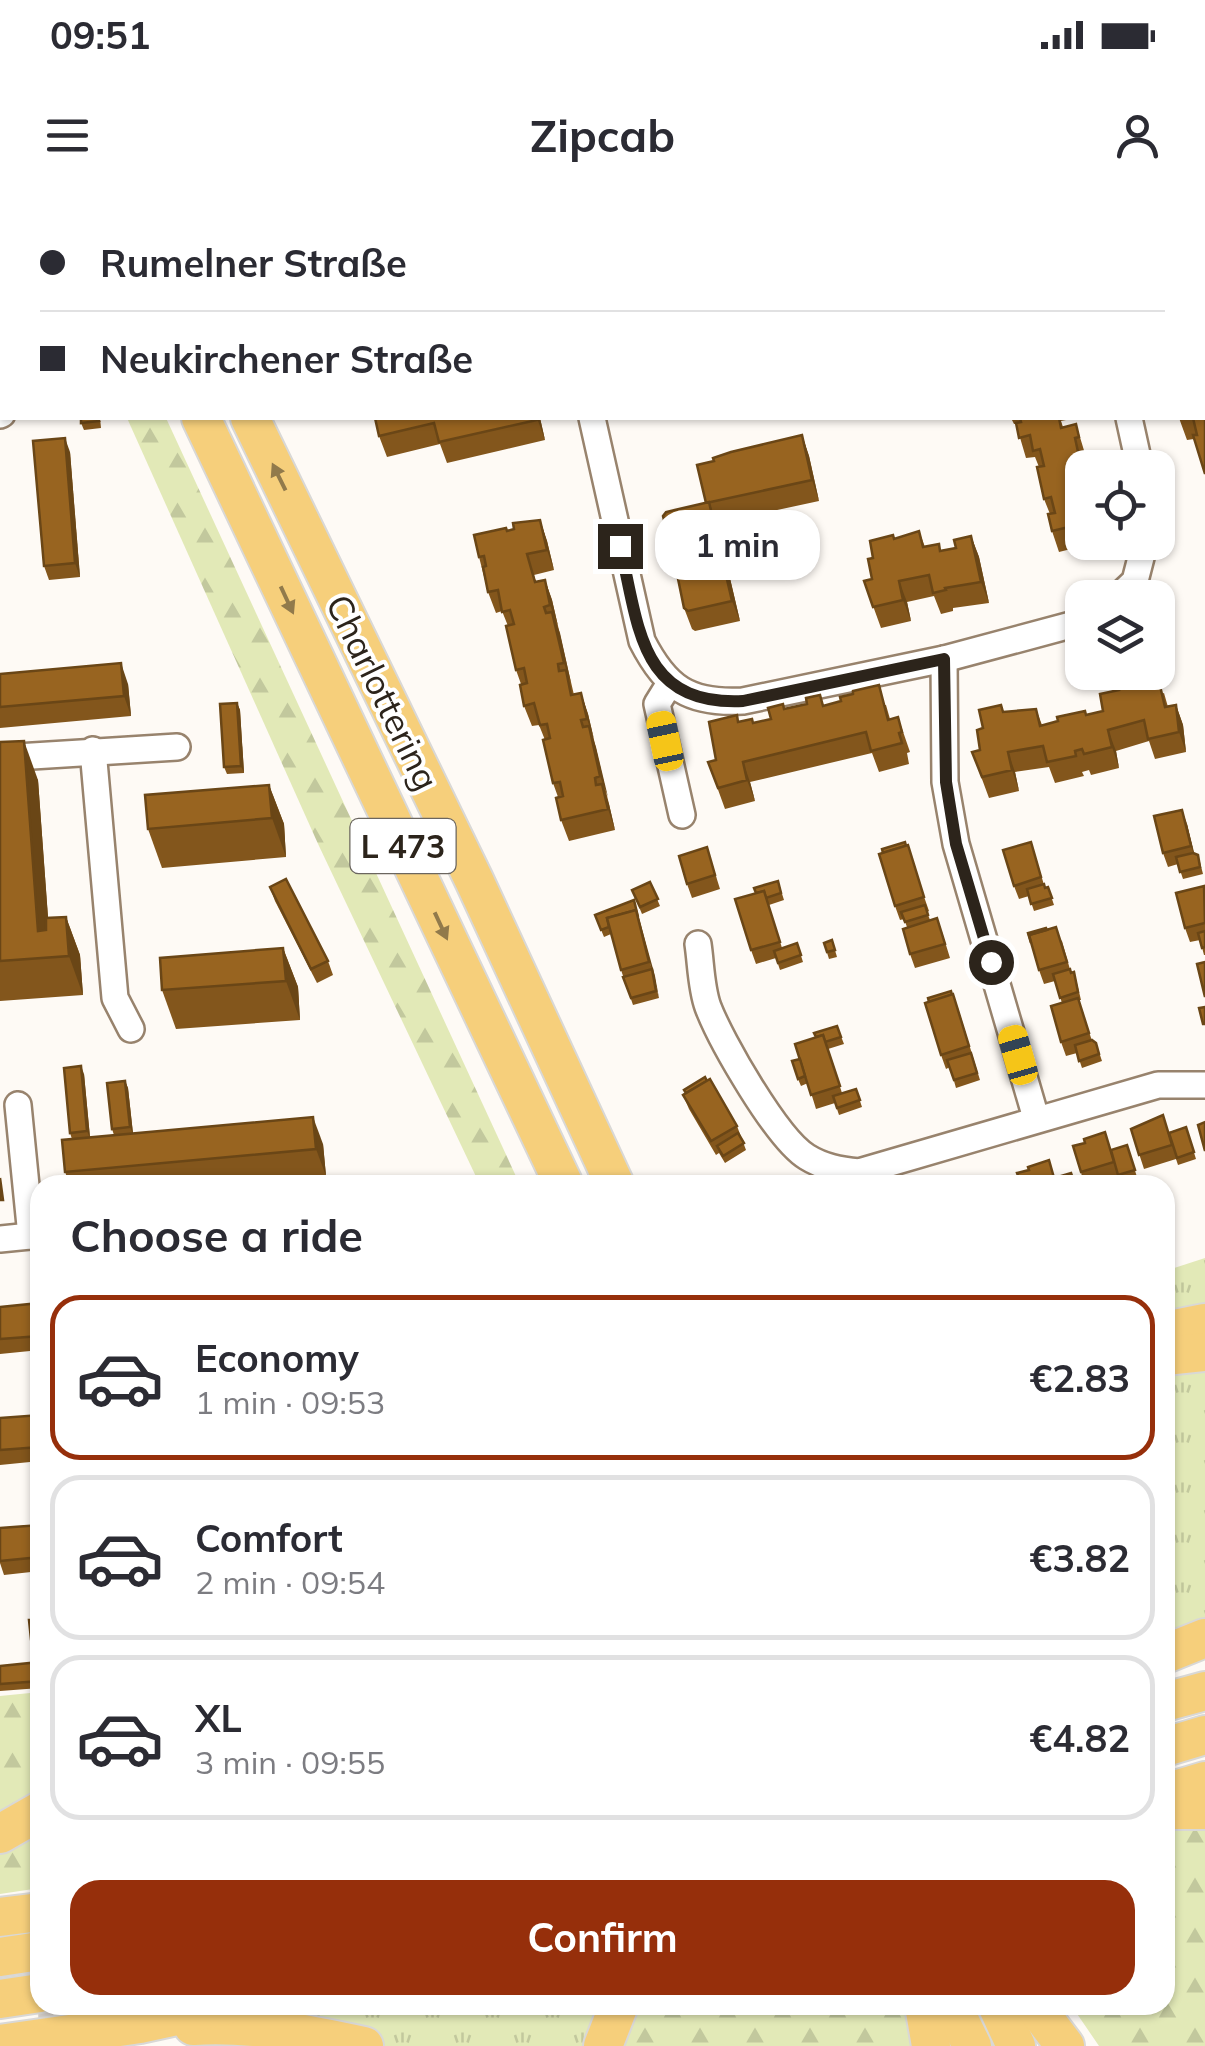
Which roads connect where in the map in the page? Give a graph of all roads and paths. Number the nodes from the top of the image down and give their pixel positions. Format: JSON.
{"nodes":[{"id":1,"x":203,"y":420,"type":"edge"},
{"id":2,"x":251,"y":420,"type":"edge"},
{"id":3,"x":592,"y":420,"type":"edge"},
{"id":4,"x":1128,"y":420,"type":"edge"},
{"id":5,"x":1136,"y":450,"type":"edge"},
{"id":6,"x":1065,"y":627,"type":"edge"},
{"id":7,"x":944,"y":659,"type":"junction"},
{"id":8,"x":670,"y":684,"type":"junction"},
{"id":9,"x":177,"y":747,"type":"dead end"},
{"id":10,"x":93,"y":750,"type":"junction"},
{"id":11,"x":0,"y":758,"type":"edge"},
{"id":12,"x":682,"y":816,"type":"dead end"},
{"id":13,"x":474,"y":880,"type":"junction"},
{"id":14,"x":698,"y":944,"type":"dead end"},
{"id":15,"x":130,"y":1028,"type":"dead end"},
{"id":16,"x":1205,"y":1085,"type":"edge"},
{"id":17,"x":18,"y":1105,"type":"dead end"},
{"id":18,"x":1036,"y":1118,"type":"junction"},
{"id":19,"x":559,"y":1175,"type":"edge"},
{"id":20,"x":611,"y":1175,"type":"edge"},
{"id":21,"x":633,"y":1175,"type":"edge"},
{"id":22,"x":30,"y":1197,"type":"edge"},
{"id":23,"x":30,"y":1236,"type":"edge"},
{"id":24,"x":0,"y":1239,"type":"edge"},
{"id":25,"x":1205,"y":1323,"type":"edge"},
{"id":26,"x":1175,"y":1329,"type":"edge"},
{"id":27,"x":1205,"y":1352,"type":"edge"},
{"id":28,"x":1175,"y":1355,"type":"edge"},
{"id":29,"x":1205,"y":1642,"type":"edge"},
{"id":30,"x":1175,"y":1652,"type":"edge"},
{"id":31,"x":1205,"y":1691,"type":"edge"},
{"id":32,"x":1175,"y":1699,"type":"edge"},
{"id":33,"x":1205,"y":1735,"type":"edge"},
{"id":34,"x":1175,"y":1743,"type":"edge"},
{"id":35,"x":1205,"y":1781,"type":"edge"},
{"id":36,"x":1175,"y":1790,"type":"edge"},
{"id":37,"x":1175,"y":1810,"type":"edge"},
{"id":38,"x":1205,"y":1810,"type":"edge"},
{"id":39,"x":30,"y":1817,"type":"edge"},
{"id":40,"x":0,"y":1834,"type":"edge"},
{"id":41,"x":30,"y":1914,"type":"edge"},
{"id":42,"x":0,"y":1918,"type":"edge"},
{"id":43,"x":30,"y":1952,"type":"edge"},
{"id":44,"x":0,"y":1957,"type":"edge"},
{"id":45,"x":30,"y":1994,"type":"edge"},
{"id":46,"x":0,"y":1999,"type":"edge"},
{"id":47,"x":181,"y":2015,"type":"edge"},
{"id":48,"x":615,"y":2015,"type":"edge"},
{"id":49,"x":926,"y":2015,"type":"edge"},
{"id":50,"x":957,"y":2015,"type":"edge"},
{"id":51,"x":1002,"y":2015,"type":"edge"},
{"id":52,"x":1038,"y":2015,"type":"edge"},
{"id":53,"x":1041,"y":2015,"type":"edge"},
{"id":54,"x":140,"y":2024,"type":"junction"},
{"id":55,"x":0,"y":2044,"type":"edge"},
{"id":56,"x":364,"y":2046,"type":"edge"},
{"id":57,"x":603,"y":2046,"type":"edge"},
{"id":58,"x":931,"y":2046,"type":"edge"},
{"id":59,"x":972,"y":2046,"type":"edge"},
{"id":60,"x":1016,"y":2046,"type":"edge"},
{"id":61,"x":1052,"y":2046,"type":"edge"},
{"id":62,"x":1065,"y":2046,"type":"edge"}],
"edges":[{"from":1,"to":19,"type":"highway","name":"Charlottering","number":"L 473","one_way":true},
{"from":13,"to":2,"type":"highway","name":"Charlottering","number":"L 473","one_way":true},
{"from":3,"to":8,"type":"street"},
{"from":4,"to":5,"type":"street"},
{"from":6,"to":7,"type":"street"},
{"from":7,"to":8,"type":"street"},
{"from":7,"to":18,"type":"street"},
{"from":8,"to":12,"type":"street"},
{"from":9,"to":10,"type":"street"},
{"from":10,"to":11,"type":"street"},
{"from":10,"to":15,"type":"street"},
{"from":13,"to":20,"type":"highway","name":"Charlottering","number":"L 473"},
{"from":13,"to":21,"type":"highway"},
{"from":14,"to":18,"type":"street"},
{"from":16,"to":18,"type":"street"},
{"from":17,"to":22,"type":"street"},
{"from":23,"to":24,"type":"street"},
{"from":25,"to":26,"type":"highway"},
{"from":27,"to":28,"type":"highway"},
{"from":29,"to":30,"type":"highway"},
{"from":31,"to":32,"type":"highway"},
{"from":33,"to":34,"type":"highway"},
{"from":35,"to":36,"type":"highway"},
{"from":37,"to":38,"type":"highway"},
{"from":39,"to":40,"type":"highway"},
{"from":41,"to":42,"type":"highway"},
{"from":43,"to":44,"type":"highway"},
{"from":45,"to":46,"type":"highway"},
{"from":47,"to":54,"type":"highway"},
{"from":48,"to":57,"type":"highway"},
{"from":49,"to":58,"type":"highway"},
{"from":50,"to":59,"type":"highway"},
{"from":51,"to":60,"type":"highway"},
{"from":52,"to":61,"type":"highway"},
{"from":53,"to":62,"type":"highway"},
{"from":54,"to":55,"type":"highway"},
{"from":54,"to":56,"type":"highway"}]}
